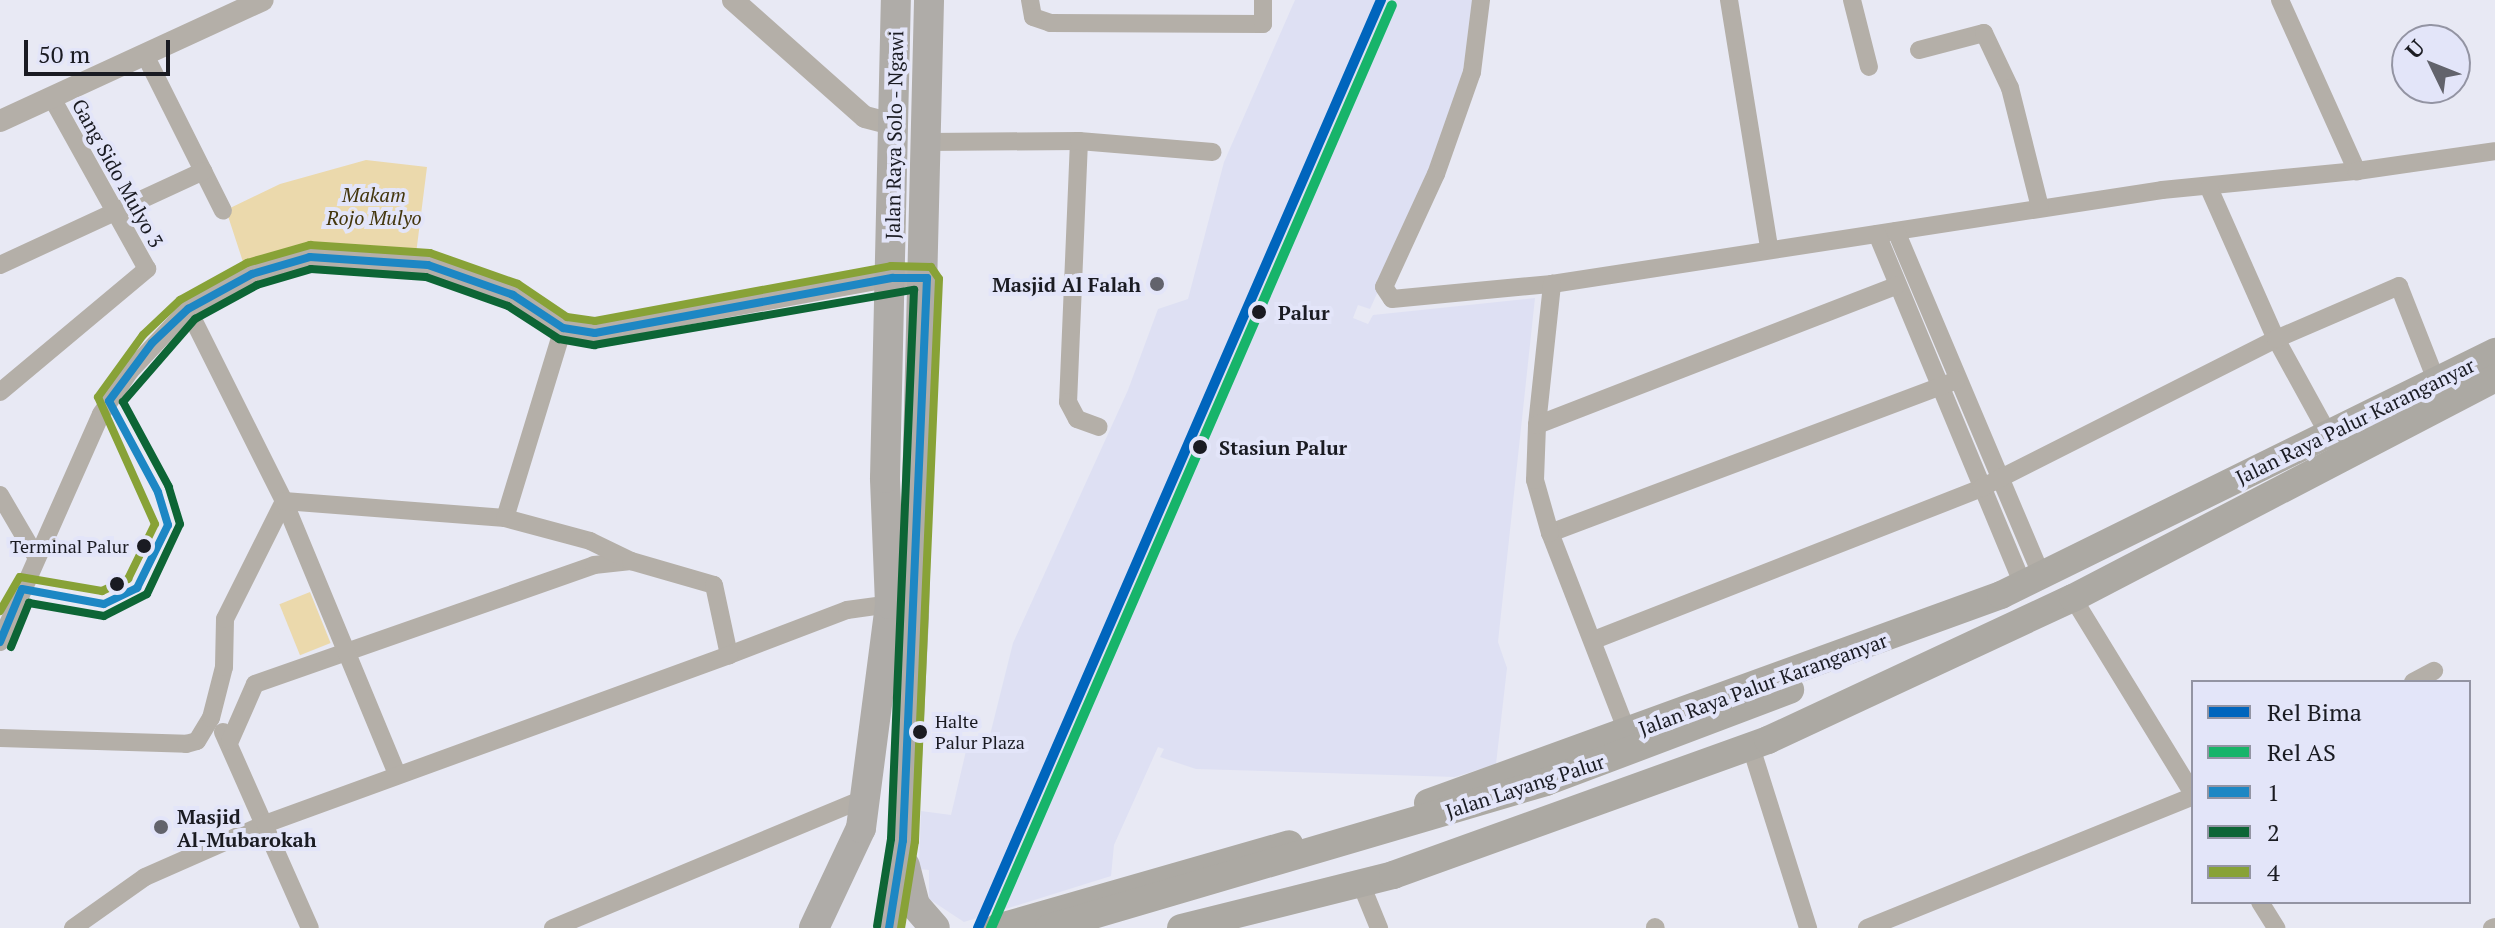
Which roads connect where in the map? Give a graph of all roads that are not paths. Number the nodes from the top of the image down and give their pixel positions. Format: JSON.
{"nodes":[{"id":1,"x":263,"y":0,"type":"edge"},
{"id":2,"x":733,"y":0,"type":"edge"},
{"id":3,"x":896,"y":0,"type":"edge"},
{"id":4,"x":929,"y":0,"type":"edge"},
{"id":5,"x":1030,"y":0,"type":"edge"},
{"id":6,"x":1263,"y":0,"type":"edge"},
{"id":7,"x":1481,"y":0,"type":"edge"},
{"id":8,"x":1729,"y":0,"type":"edge"},
{"id":9,"x":1852,"y":0,"type":"edge"},
{"id":10,"x":2280,"y":0,"type":"edge"},
{"id":11,"x":1919,"y":50,"type":"dead end"},
{"id":12,"x":145,"y":55,"type":"junction"},
{"id":13,"x":1869,"y":67,"type":"dead end"},
{"id":14,"x":52,"y":98,"type":"junction"},
{"id":15,"x":0,"y":121,"type":"edge"},
{"id":16,"x":892,"y":124,"type":"junction"},
{"id":17,"x":1079,"y":141,"type":"junction"},
{"id":18,"x":927,"y":142,"type":"junction"},
{"id":19,"x":2495,"y":151,"type":"edge"},
{"id":20,"x":1213,"y":152,"type":"dead end"},
{"id":21,"x":203,"y":171,"type":"junction"},
{"id":22,"x":2357,"y":171,"type":"junction"},
{"id":23,"x":2209,"y":188,"type":"junction"},
{"id":24,"x":2040,"y":207,"type":"junction"},
{"id":25,"x":223,"y":211,"type":"dead end"},
{"id":26,"x":113,"y":213,"type":"junction"},
{"id":27,"x":1886,"y":233,"type":"junction"},
{"id":28,"x":1769,"y":248,"type":"junction"},
{"id":29,"x":0,"y":265,"type":"edge"},
{"id":30,"x":893,"y":278,"type":"junction"},
{"id":31,"x":927,"y":278,"type":"junction"},
{"id":32,"x":1552,"y":284,"type":"junction"},
{"id":33,"x":1896,"y":286,"type":"junction"},
{"id":34,"x":188,"y":309,"type":"junction"},
{"id":35,"x":563,"y":328,"type":"junction"},
{"id":36,"x":2276,"y":339,"type":"junction"},
{"id":37,"x":2490,"y":373,"type":"edge"},
{"id":38,"x":1948,"y":384,"type":"junction"},
{"id":39,"x":2440,"y":391,"type":"junction"},
{"id":40,"x":0,"y":392,"type":"edge"},
{"id":41,"x":1537,"y":425,"type":"junction"},
{"id":42,"x":1099,"y":427,"type":"dead end"},
{"id":43,"x":2334,"y":445,"type":"junction"},
{"id":44,"x":1990,"y":484,"type":"junction"},
{"id":45,"x":0,"y":495,"type":"edge"},
{"id":46,"x":284,"y":501,"type":"junction"},
{"id":47,"x":505,"y":518,"type":"junction"},
{"id":48,"x":1550,"y":533,"type":"junction"},
{"id":49,"x":35,"y":555,"type":"junction"},
{"id":50,"x":631,"y":561,"type":"junction"},
{"id":51,"x":2032,"y":579,"type":"junction"},
{"id":52,"x":2073,"y":598,"type":"junction"},
{"id":53,"x":1985,"y":601,"type":"junction"},
{"id":54,"x":890,"y":604,"type":"junction"},
{"id":55,"x":1992,"y":636,"type":"junction"},
{"id":56,"x":1594,"y":640,"type":"junction"},
{"id":57,"x":0,"y":642,"type":"edge"},
{"id":58,"x":349,"y":651,"type":"junction"},
{"id":59,"x":729,"y":655,"type":"junction"},
{"id":60,"x":2434,"y":671,"type":"dead end"},
{"id":61,"x":2417,"y":680,"type":"edge"},
{"id":62,"x":1792,"y":698,"type":"junction"},
{"id":63,"x":211,"y":718,"type":"junction"},
{"id":64,"x":1628,"y":734,"type":"junction"},
{"id":65,"x":0,"y":738,"type":"edge"},
{"id":66,"x":230,"y":741,"type":"junction"},
{"id":67,"x":1751,"y":747,"type":"junction"},
{"id":68,"x":397,"y":774,"type":"junction"},
{"id":69,"x":2191,"y":792,"type":"edge"},
{"id":70,"x":2191,"y":796,"type":"edge"},
{"id":71,"x":868,"y":797,"type":"junction"},
{"id":72,"x":265,"y":824,"type":"junction"},
{"id":73,"x":903,"y":840,"type":"junction"},
{"id":74,"x":1361,"y":884,"type":"junction"},
{"id":75,"x":1123,"y":890,"type":"junction"},
{"id":76,"x":2261,"y":904,"type":"edge"},
{"id":77,"x":73,"y":928,"type":"edge"},
{"id":78,"x":310,"y":928,"type":"edge"},
{"id":79,"x":553,"y":928,"type":"edge"},
{"id":80,"x":814,"y":928,"type":"edge"},
{"id":81,"x":889,"y":928,"type":"edge"},
{"id":82,"x":935,"y":928,"type":"edge"},
{"id":83,"x":997,"y":928,"type":"edge"},
{"id":84,"x":1049,"y":928,"type":"edge"},
{"id":85,"x":1115,"y":928,"type":"edge"},
{"id":86,"x":1181,"y":928,"type":"edge"},
{"id":87,"x":1379,"y":928,"type":"edge"},
{"id":88,"x":1808,"y":928,"type":"edge"},
{"id":89,"x":1867,"y":928,"type":"edge"},
{"id":90,"x":2276,"y":928,"type":"edge"}],
"edges":[{"from":1,"to":12,"type":"street"},
{"from":2,"to":16,"type":"street"},
{"from":3,"to":16,"type":"highway","name":"Jalan Raya Solo - Ngawi"},
{"from":4,"to":18,"type":"highway","name":"Jalan Raya Solo - Ngawi"},
{"from":5,"to":6,"type":"street"},
{"from":7,"to":32,"type":"street"},
{"from":8,"to":28,"type":"street"},
{"from":9,"to":13,"type":"street"},
{"from":10,"to":22,"type":"street"},
{"from":11,"to":24,"type":"street"},
{"from":12,"to":14,"type":"street"},
{"from":12,"to":21,"type":"street"},
{"from":14,"to":15,"type":"street"},
{"from":14,"to":26,"type":"street","name":"Gang Sido Mulyo 3"},
{"from":16,"to":30,"type":"highway","name":"Jalan Raya Solo - Ngawi"},
{"from":17,"to":18,"type":"street"},
{"from":17,"to":20,"type":"street"},
{"from":17,"to":42,"type":"street"},
{"from":18,"to":31,"type":"highway","name":"Jalan Raya Solo - Ngawi"},
{"from":19,"to":22,"type":"street"},
{"from":21,"to":25,"type":"street"},
{"from":21,"to":26,"type":"street"},
{"from":22,"to":23,"type":"street"},
{"from":23,"to":24,"type":"street"},
{"from":23,"to":36,"type":"street"},
{"from":24,"to":27,"type":"street"},
{"from":26,"to":29,"type":"street"},
{"from":26,"to":40,"type":"street","name":"Gang Sido Mulyo 3"},
{"from":27,"to":28,"type":"street"},
{"from":27,"to":33,"type":"street"},
{"from":27,"to":38,"type":"street"},
{"from":28,"to":32,"type":"street"},
{"from":30,"to":31,"type":"street"},
{"from":30,"to":35,"type":"street"},
{"from":30,"to":54,"type":"highway","name":"Jalan Raya Solo - Ngawi"},
{"from":31,"to":73,"type":"highway","name":"Jalan Raya Solo - Ngawi"},
{"from":32,"to":41,"type":"street"},
{"from":33,"to":38,"type":"street"},
{"from":33,"to":41,"type":"street"},
{"from":34,"to":35,"type":"street"},
{"from":34,"to":46,"type":"street"},
{"from":34,"to":49,"type":"street"},
{"from":35,"to":47,"type":"street"},
{"from":36,"to":39,"type":"street"},
{"from":36,"to":43,"type":"street"},
{"from":36,"to":44,"type":"street"},
{"from":37,"to":39,"type":"main road","name":"Jalan Raya Palur Karanganyar"},
{"from":38,"to":44,"type":"street"},
{"from":38,"to":48,"type":"street"},
{"from":39,"to":43,"type":"main road","name":"Jalan Raya Palur Karanganyar"},
{"from":41,"to":48,"type":"street"},
{"from":43,"to":51,"type":"main road","name":"Jalan Raya Palur Karanganyar"},
{"from":43,"to":52,"type":"main road","name":"Jalan Raya Palur Karanganyar"},
{"from":44,"to":51,"type":"street"},
{"from":44,"to":56,"type":"street"},
{"from":45,"to":49,"type":"street"},
{"from":46,"to":47,"type":"street"},
{"from":46,"to":58,"type":"street"},
{"from":46,"to":63,"type":"street"},
{"from":47,"to":50,"type":"street"},
{"from":48,"to":56,"type":"street"},
{"from":49,"to":57,"type":"street"},
{"from":50,"to":58,"type":"street"},
{"from":50,"to":59,"type":"street"},
{"from":51,"to":53,"type":"main road","name":"Jalan Raya Palur Karanganyar"},
{"from":52,"to":55,"type":"main road","name":"Jalan Raya Palur Karanganyar"},
{"from":52,"to":69,"type":"street"},
{"from":53,"to":62,"type":"main road","name":"Jalan Layang Palur"},
{"from":53,"to":64,"type":"main road","name":"Jalan Raya Palur Karanganyar"},
{"from":54,"to":59,"type":"street"},
{"from":54,"to":71,"type":"highway","name":"Jalan Raya Solo - Ngawi"},
{"from":55,"to":62,"type":"main road","name":"Jalan Layang Palur"},
{"from":55,"to":67,"type":"main road","name":"Jalan Raya Palur Karanganyar"},
{"from":56,"to":64,"type":"street"},
{"from":58,"to":66,"type":"street"},
{"from":58,"to":68,"type":"street"},
{"from":59,"to":68,"type":"street"},
{"from":60,"to":61,"type":"street"},
{"from":62,"to":84,"type":"main road","name":"Jalan Layang Palur","bridge":true},
{"from":62,"to":85,"type":"main road","name":"Jalan Layang Palur"},
{"from":63,"to":65,"type":"street"},
{"from":63,"to":66,"type":"street"},
{"from":64,"to":75,"type":"main road","name":"Jalan Raya Palur Karanganyar"},
{"from":66,"to":72,"type":"street"},
{"from":67,"to":74,"type":"main road","name":"Jalan Raya Palur Karanganyar"},
{"from":67,"to":88,"type":"street"},
{"from":68,"to":72,"type":"street"},
{"from":70,"to":89,"type":"street"},
{"from":71,"to":79,"type":"street"},
{"from":71,"to":80,"type":"highway","name":"Jalan Raya Solo - Ngawi"},
{"from":72,"to":77,"type":"street"},
{"from":72,"to":78,"type":"street"},
{"from":73,"to":81,"type":"highway","name":"Jalan Raya Solo - Ngawi"},
{"from":73,"to":82,"type":"highway"},
{"from":74,"to":86,"type":"main road","name":"Jalan Raya Palur Karanganyar"},
{"from":74,"to":87,"type":"street"},
{"from":75,"to":83,"type":"main road","name":"Jalan Raya Palur Karanganyar"},
{"from":75,"to":85,"type":"main road"},
{"from":76,"to":90,"type":"street"}]}
